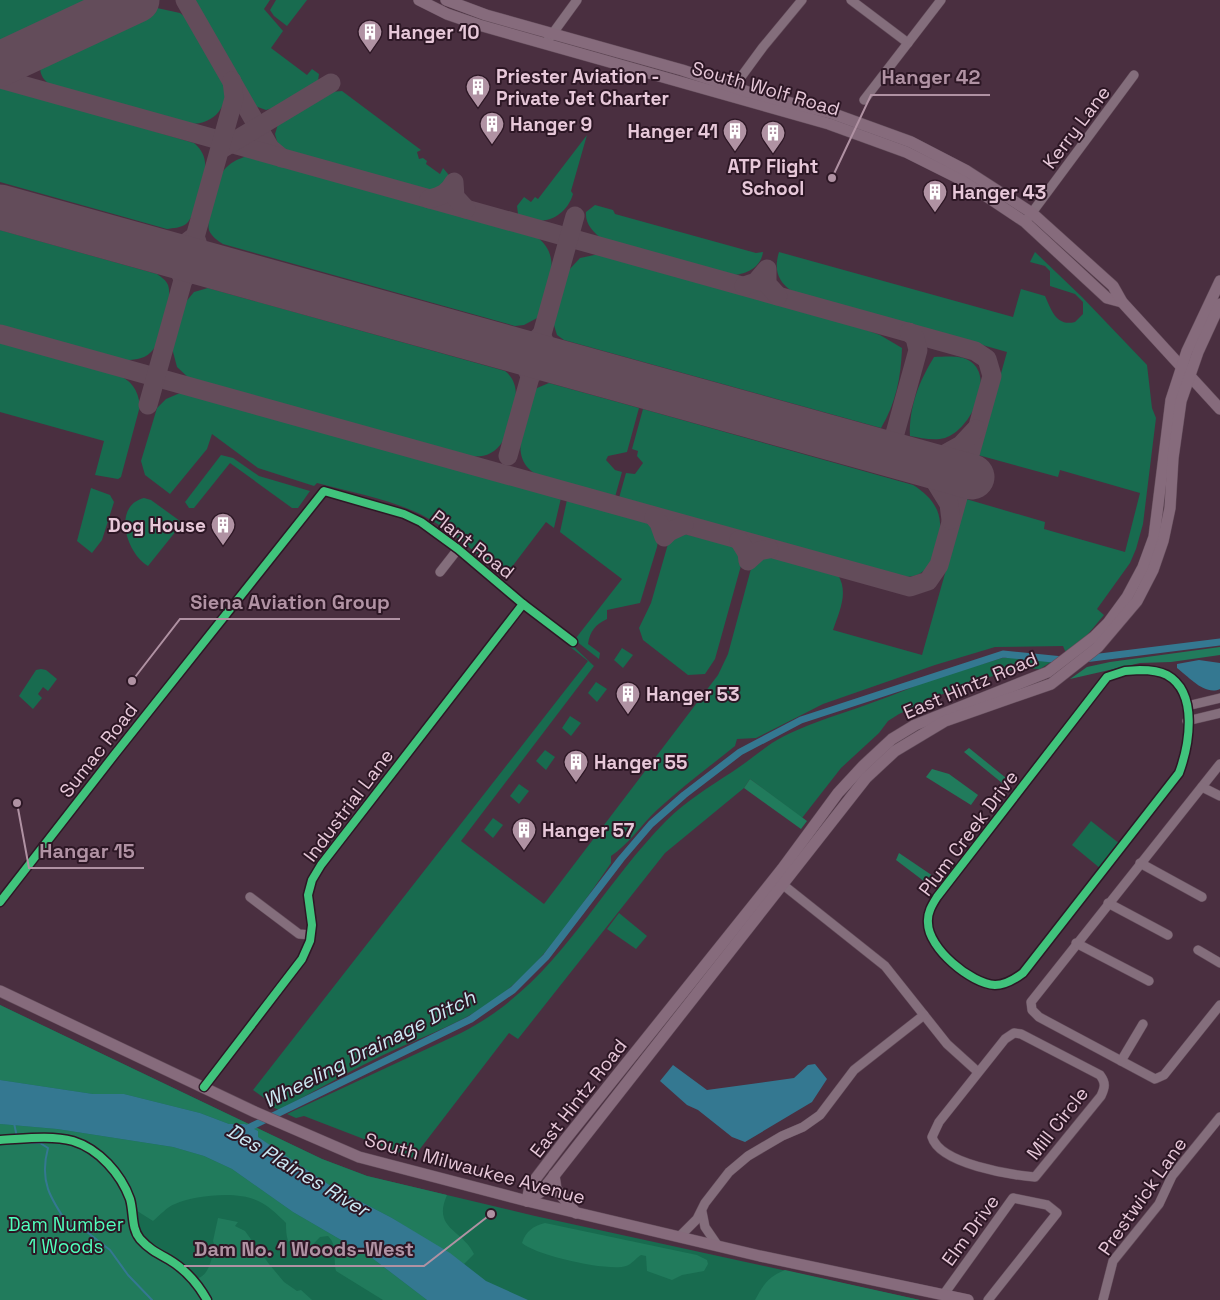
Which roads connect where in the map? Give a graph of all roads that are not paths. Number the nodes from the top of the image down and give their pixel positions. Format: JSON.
{"nodes":[{"id":1,"x":419,"y":0,"type":"edge"},
{"id":2,"x":446,"y":0,"type":"edge"},
{"id":3,"x":577,"y":0,"type":"edge"},
{"id":4,"x":802,"y":0,"type":"edge"},
{"id":5,"x":851,"y":0,"type":"edge"},
{"id":6,"x":941,"y":0,"type":"edge"},
{"id":7,"x":552,"y":34,"type":"junction"},
{"id":8,"x":908,"y":43,"type":"junction"},
{"id":9,"x":545,"y":44,"type":"junction"},
{"id":10,"x":1134,"y":75,"type":"dead end"},
{"id":11,"x":730,"y":91,"type":"junction"},
{"id":12,"x":864,"y":100,"type":"dead end"},
{"id":13,"x":1028,"y":218,"type":"junction"},
{"id":14,"x":1220,"y":281,"type":"edge"},
{"id":15,"x":1220,"y":304,"type":"edge"},
{"id":16,"x":1185,"y":373,"type":"junction"},
{"id":17,"x":1220,"y":409,"type":"edge"},
{"id":18,"x":317,"y":502,"type":"joint"},
{"id":19,"x":458,"y":549,"type":"junction"},
{"id":20,"x":440,"y":572,"type":"dead end"},
{"id":21,"x":523,"y":604,"type":"junction"},
{"id":22,"x":573,"y":642,"type":"dead end"},
{"id":23,"x":1097,"y":642,"type":"junction"},
{"id":24,"x":1220,"y":698,"type":"edge"},
{"id":25,"x":1187,"y":706,"type":"junction"},
{"id":26,"x":1220,"y":712,"type":"edge"},
{"id":27,"x":1187,"y":721,"type":"junction"},
{"id":28,"x":1220,"y":764,"type":"edge"},
{"id":29,"x":1202,"y":787,"type":"junction"},
{"id":30,"x":1220,"y":796,"type":"edge"},
{"id":31,"x":1140,"y":863,"type":"junction"},
{"id":32,"x":782,"y":884,"type":"junction"},
{"id":33,"x":250,"y":897,"type":"dead end"},
{"id":34,"x":1202,"y":897,"type":"dead end"},
{"id":35,"x":0,"y":902,"type":"edge"},
{"id":36,"x":1108,"y":903,"type":"junction"},
{"id":37,"x":311,"y":935,"type":"junction"},
{"id":38,"x":1168,"y":935,"type":"dead end"},
{"id":39,"x":1076,"y":944,"type":"junction"},
{"id":40,"x":1198,"y":950,"type":"dead end"},
{"id":41,"x":1220,"y":963,"type":"edge"},
{"id":42,"x":1148,"y":981,"type":"dead end"},
{"id":43,"x":0,"y":991,"type":"edge"},
{"id":44,"x":1220,"y":1005,"type":"edge"},
{"id":45,"x":924,"y":1014,"type":"junction"},
{"id":46,"x":1143,"y":1024,"type":"dead end"},
{"id":47,"x":1121,"y":1061,"type":"junction"},
{"id":48,"x":978,"y":1072,"type":"junction"},
{"id":49,"x":204,"y":1087,"type":"junction"},
{"id":50,"x":1220,"y":1117,"type":"edge"},
{"id":51,"x":554,"y":1176,"type":"junction"},
{"id":52,"x":527,"y":1202,"type":"junction"},
{"id":53,"x":702,"y":1211,"type":"junction"},
{"id":54,"x":576,"y":1213,"type":"junction"},
{"id":55,"x":679,"y":1237,"type":"junction"},
{"id":56,"x":718,"y":1246,"type":"junction"},
{"id":57,"x":944,"y":1294,"type":"junction"},
{"id":58,"x":968,"y":1300,"type":"edge"},
{"id":59,"x":988,"y":1300,"type":"edge"},
{"id":60,"x":1103,"y":1300,"type":"edge"}],
"edges":[{"from":1,"to":9,"type":"main road","name":"South Wolf Road"},
{"from":2,"to":7,"type":"main road","name":"South Wolf Road"},
{"from":3,"to":7,"type":"street"},
{"from":4,"to":11,"type":"street"},
{"from":5,"to":8,"type":"street"},
{"from":6,"to":8,"type":"street"},
{"from":7,"to":9,"type":"street"},
{"from":7,"to":11,"type":"main road","name":"South Wolf Road"},
{"from":8,"to":12,"type":"street"},
{"from":9,"to":11,"type":"main road","name":"South Wolf Road"},
{"from":10,"to":13,"type":"street","name":"Kerry Lane"},
{"from":11,"to":13,"type":"main road","name":"South Wolf Road"},
{"from":13,"to":16,"type":"main road","name":"South Wolf Road"},
{"from":14,"to":16,"type":"main road","name":"East Hintz Road"},
{"from":15,"to":16,"type":"main road","name":"East Hintz Road"},
{"from":16,"to":17,"type":"main road","name":"South Wolf Road"},
{"from":16,"to":23,"type":"main road","name":"East Hintz Road"},
{"from":18,"to":19,"type":"street","name":"Plant Road"},
{"from":18,"to":35,"type":"street","name":"Sumac Road"},
{"from":19,"to":20,"type":"street"},
{"from":19,"to":21,"type":"street","name":"Plant Road"},
{"from":21,"to":22,"type":"street","name":"Plant Road"},
{"from":21,"to":37,"type":"street","name":"Industrial Lane"},
{"from":23,"to":32,"type":"main road","name":"East Hintz Road"},
{"from":23,"to":52,"type":"main road","name":"East Hintz Road"},
{"from":24,"to":25,"type":"street"},
{"from":25,"to":27,"type":"street","name":"Plum Creek Drive"},
{"from":25,"to":27,"type":"street","name":"Plum Creek Drive"},
{"from":26,"to":27,"type":"street"},
{"from":28,"to":29,"type":"street"},
{"from":29,"to":30,"type":"street"},
{"from":29,"to":31,"type":"street"},
{"from":31,"to":34,"type":"street"},
{"from":31,"to":36,"type":"street"},
{"from":32,"to":45,"type":"street"},
{"from":32,"to":51,"type":"main road","name":"East Hintz Road"},
{"from":33,"to":37,"type":"street"},
{"from":36,"to":38,"type":"street"},
{"from":36,"to":39,"type":"street"},
{"from":37,"to":49,"type":"street","name":"Industrial Lane"},
{"from":39,"to":42,"type":"street"},
{"from":39,"to":47,"type":"street"},
{"from":40,"to":41,"type":"street"},
{"from":43,"to":49,"type":"main road","name":"South Milwaukee Avenue"},
{"from":44,"to":47,"type":"street"},
{"from":45,"to":48,"type":"street"},
{"from":45,"to":53,"type":"street"},
{"from":46,"to":47,"type":"street"},
{"from":48,"to":48,"type":"street","name":"Mill Circle"},
{"from":49,"to":52,"type":"main road","name":"South Milwaukee Avenue"},
{"from":50,"to":60,"type":"street","name":"Prestwick Lane"},
{"from":51,"to":52,"type":"main road","name":"East Hintz Road"},
{"from":51,"to":54,"type":"main road"},
{"from":52,"to":54,"type":"main road","name":"South Milwaukee Avenue"},
{"from":53,"to":55,"type":"street"},
{"from":53,"to":56,"type":"street"},
{"from":54,"to":55,"type":"main road","name":"South Milwaukee Avenue"},
{"from":55,"to":56,"type":"main road","name":"South Milwaukee Avenue"},
{"from":56,"to":57,"type":"main road","name":"South Milwaukee Avenue"},
{"from":57,"to":58,"type":"main road","name":"South Milwaukee Avenue"},
{"from":57,"to":59,"type":"street","name":"Elm Drive"}]}
